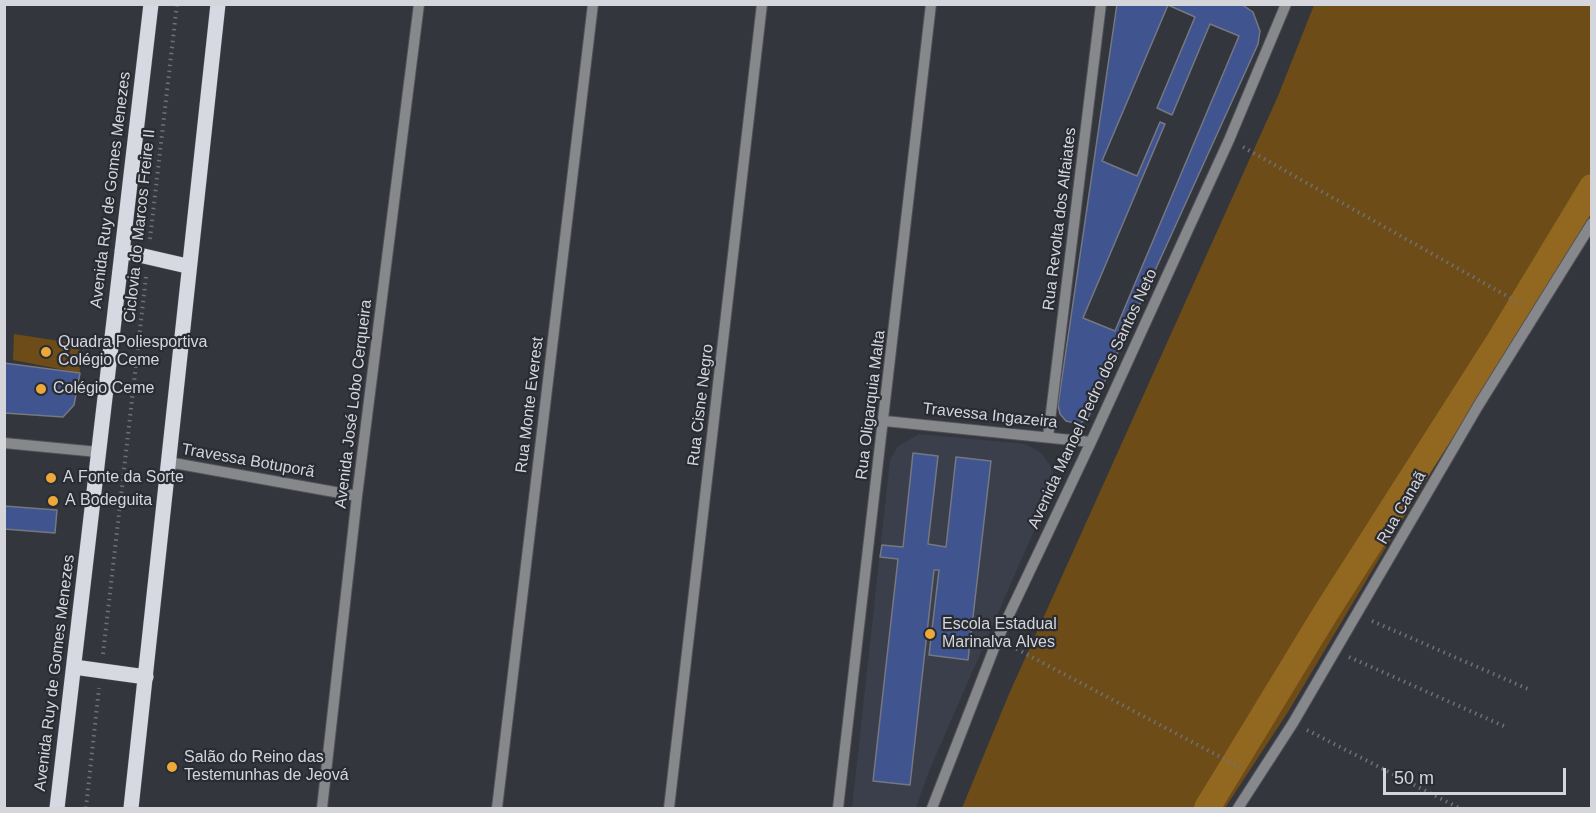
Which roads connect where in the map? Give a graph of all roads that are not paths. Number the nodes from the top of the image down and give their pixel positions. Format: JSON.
{"nodes":[{"id":1,"x":151,"y":4,"type":"edge"},
{"id":2,"x":218,"y":4,"type":"edge"},
{"id":3,"x":419,"y":4,"type":"edge"},
{"id":4,"x":593,"y":4,"type":"edge"},
{"id":5,"x":762,"y":4,"type":"edge"},
{"id":6,"x":931,"y":4,"type":"edge"},
{"id":7,"x":1101,"y":4,"type":"edge"},
{"id":8,"x":1286,"y":4,"type":"edge"},
{"id":9,"x":1592,"y":223,"type":"edge"},
{"id":10,"x":122,"y":251,"type":"junction"},
{"id":11,"x":187,"y":266,"type":"junction"},
{"id":12,"x":885,"y":421,"type":"junction"},
{"id":13,"x":1048,"y":437,"type":"junction"},
{"id":14,"x":1092,"y":442,"type":"junction"},
{"id":15,"x":4,"y":443,"type":"edge"},
{"id":16,"x":98,"y":452,"type":"junction"},
{"id":17,"x":168,"y":462,"type":"junction"},
{"id":18,"x":357,"y":496,"type":"junction"},
{"id":19,"x":74,"y":667,"type":"junction"},
{"id":20,"x":146,"y":677,"type":"junction"},
{"id":21,"x":57,"y":808,"type":"edge"},
{"id":22,"x":130,"y":808,"type":"edge"},
{"id":23,"x":322,"y":808,"type":"edge"},
{"id":24,"x":497,"y":808,"type":"edge"},
{"id":25,"x":669,"y":808,"type":"edge"},
{"id":26,"x":838,"y":808,"type":"edge"},
{"id":27,"x":932,"y":808,"type":"edge"},
{"id":28,"x":1238,"y":808,"type":"edge"}],
"edges":[{"from":1,"to":10,"type":"main road","name":"Avenida Ruy de Gomes Menezes"},
{"from":2,"to":11,"type":"main road"},
{"from":3,"to":18,"type":"street","name":"Avenida José Lobo Cerqueira"},
{"from":4,"to":24,"type":"street","name":"Rua Monte Everest"},
{"from":5,"to":25,"type":"street","name":"Rua Cisne Negro"},
{"from":6,"to":12,"type":"street","name":"Rua Oligarquia Malta"},
{"from":7,"to":13,"type":"street","name":"Rua Revolta dos Alfaiates"},
{"from":8,"to":14,"type":"street","name":"Avenida Manoel Pedro dos Santos Neto"},
{"from":9,"to":28,"type":"street","name":"Rua Canaã"},
{"from":10,"to":11,"type":"main road"},
{"from":10,"to":16,"type":"main road","name":"Avenida Ruy de Gomes Menezes"},
{"from":11,"to":17,"type":"main road"},
{"from":12,"to":13,"type":"street","name":"Travessa Ingazeira"},
{"from":12,"to":26,"type":"street","name":"Rua Oligarquia Malta"},
{"from":13,"to":14,"type":"street","name":"Travessa Ingazeira"},
{"from":14,"to":27,"type":"street","name":"Avenida Manoel Pedro dos Santos Neto"},
{"from":15,"to":16,"type":"street"},
{"from":16,"to":19,"type":"main road","name":"Avenida Ruy de Gomes Menezes"},
{"from":17,"to":18,"type":"street","name":"Travessa Botuporã"},
{"from":17,"to":20,"type":"main road"},
{"from":18,"to":23,"type":"street","name":"Avenida José Lobo Cerqueira"},
{"from":19,"to":20,"type":"main road"},
{"from":19,"to":21,"type":"main road","name":"Avenida Ruy de Gomes Menezes"},
{"from":20,"to":22,"type":"main road"}]}
